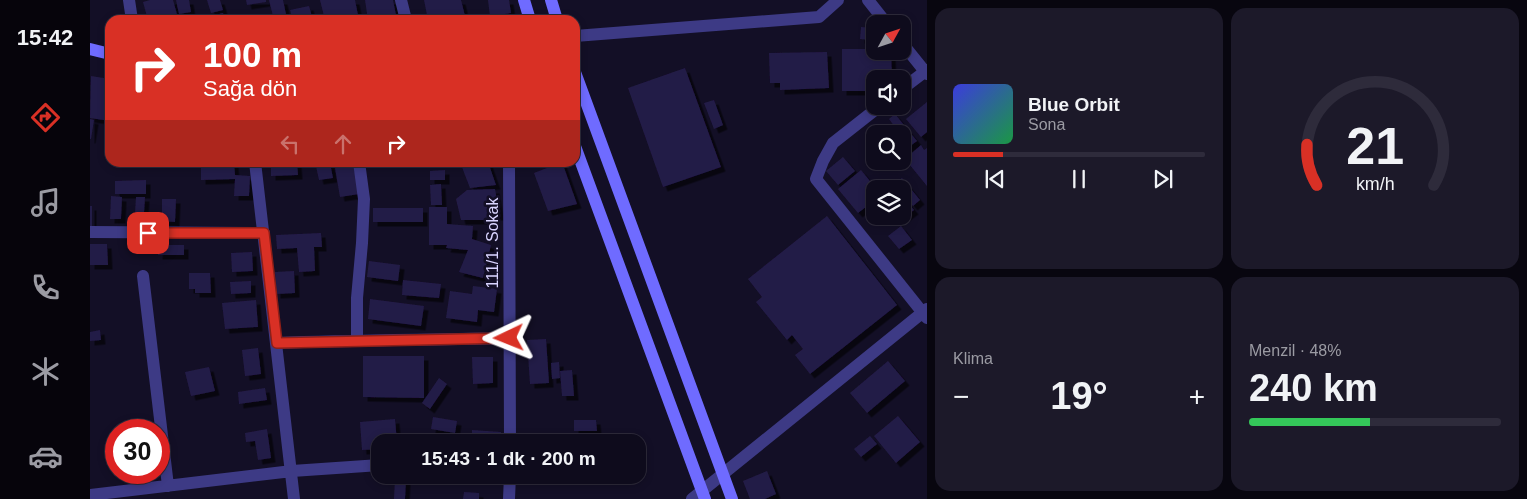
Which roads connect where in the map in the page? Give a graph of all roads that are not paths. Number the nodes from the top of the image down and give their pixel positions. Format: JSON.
{"nodes":[{"id":1,"x":129,"y":0,"type":"edge"},
{"id":2,"x":401,"y":0,"type":"edge"},
{"id":3,"x":524,"y":0,"type":"edge"},
{"id":4,"x":552,"y":0,"type":"edge"},
{"id":5,"x":838,"y":0,"type":"edge"},
{"id":6,"x":868,"y":0,"type":"edge"},
{"id":7,"x":131,"y":15,"type":"edge"},
{"id":8,"x":405,"y":15,"type":"edge"},
{"id":9,"x":528,"y":15,"type":"edge"},
{"id":10,"x":556,"y":15,"type":"edge"},
{"id":11,"x":880,"y":15,"type":"edge"},
{"id":12,"x":580,"y":36,"type":"edge"},
{"id":13,"x":90,"y":49,"type":"edge"},
{"id":14,"x":105,"y":53,"type":"edge"},
{"id":15,"x":911,"y":54,"type":"edge"},
{"id":16,"x":926,"y":72,"type":"edge"},
{"id":17,"x":911,"y":83,"type":"edge"},
{"id":18,"x":580,"y":86,"type":"edge"},
{"id":19,"x":869,"y":115,"type":"edge"},
{"id":20,"x":580,"y":160,"type":"edge"},
{"id":21,"x":256,"y":167,"type":"edge"},
{"id":22,"x":360,"y":167,"type":"edge"},
{"id":23,"x":508,"y":167,"type":"edge"},
{"id":24,"x":90,"y":232,"type":"edge"},
{"id":25,"x":264,"y":233,"type":"junction"},
{"id":26,"x":143,"y":276,"type":"dead end"},
{"id":27,"x":926,"y":313,"type":"edge"},
{"id":28,"x":509,"y":338,"type":"junction"},
{"id":29,"x":357,"y":340,"type":"junction"},
{"id":30,"x":277,"y":343,"type":"junction"},
{"id":31,"x":510,"y":434,"type":"edge"},
{"id":32,"x":371,"y":466,"type":"edge"},
{"id":33,"x":292,"y":471,"type":"junction"},
{"id":34,"x":723,"y":474,"type":"junction"},
{"id":35,"x":510,"y":484,"type":"edge"},
{"id":36,"x":168,"y":486,"type":"junction"},
{"id":37,"x":90,"y":495,"type":"edge"},
{"id":38,"x":700,"y":496,"type":"edge"},
{"id":39,"x":294,"y":499,"type":"edge"},
{"id":40,"x":509,"y":499,"type":"edge"},
{"id":41,"x":732,"y":499,"type":"edge"}],
"edges":[{"from":1,"to":7,"type":"street"},
{"from":2,"to":8,"type":"street"},
{"from":3,"to":9,"type":"street"},
{"from":4,"to":10,"type":"street"},
{"from":5,"to":12,"type":"street"},
{"from":6,"to":11,"type":"street"},
{"from":13,"to":14,"type":"street"},
{"from":15,"to":16,"type":"street"},
{"from":16,"to":17,"type":"street"},
{"from":18,"to":34,"type":"street"},
{"from":19,"to":27,"type":"street"},
{"from":20,"to":38,"type":"street"},
{"from":21,"to":25,"type":"street"},
{"from":22,"to":29,"type":"street"},
{"from":23,"to":28,"type":"street","name":"111/1. Sokak"},
{"from":24,"to":25,"type":"street"},
{"from":25,"to":30,"type":"street"},
{"from":26,"to":36,"type":"street"},
{"from":27,"to":34,"type":"street"},
{"from":28,"to":29,"type":"street"},
{"from":28,"to":31,"type":"street","name":"111/1. Sokak"},
{"from":29,"to":30,"type":"street"},
{"from":30,"to":33,"type":"street"},
{"from":32,"to":33,"type":"street"},
{"from":33,"to":36,"type":"street"},
{"from":33,"to":39,"type":"street"},
{"from":34,"to":38,"type":"street"},
{"from":34,"to":41,"type":"street"},
{"from":35,"to":40,"type":"street"},
{"from":36,"to":37,"type":"street"}]}
